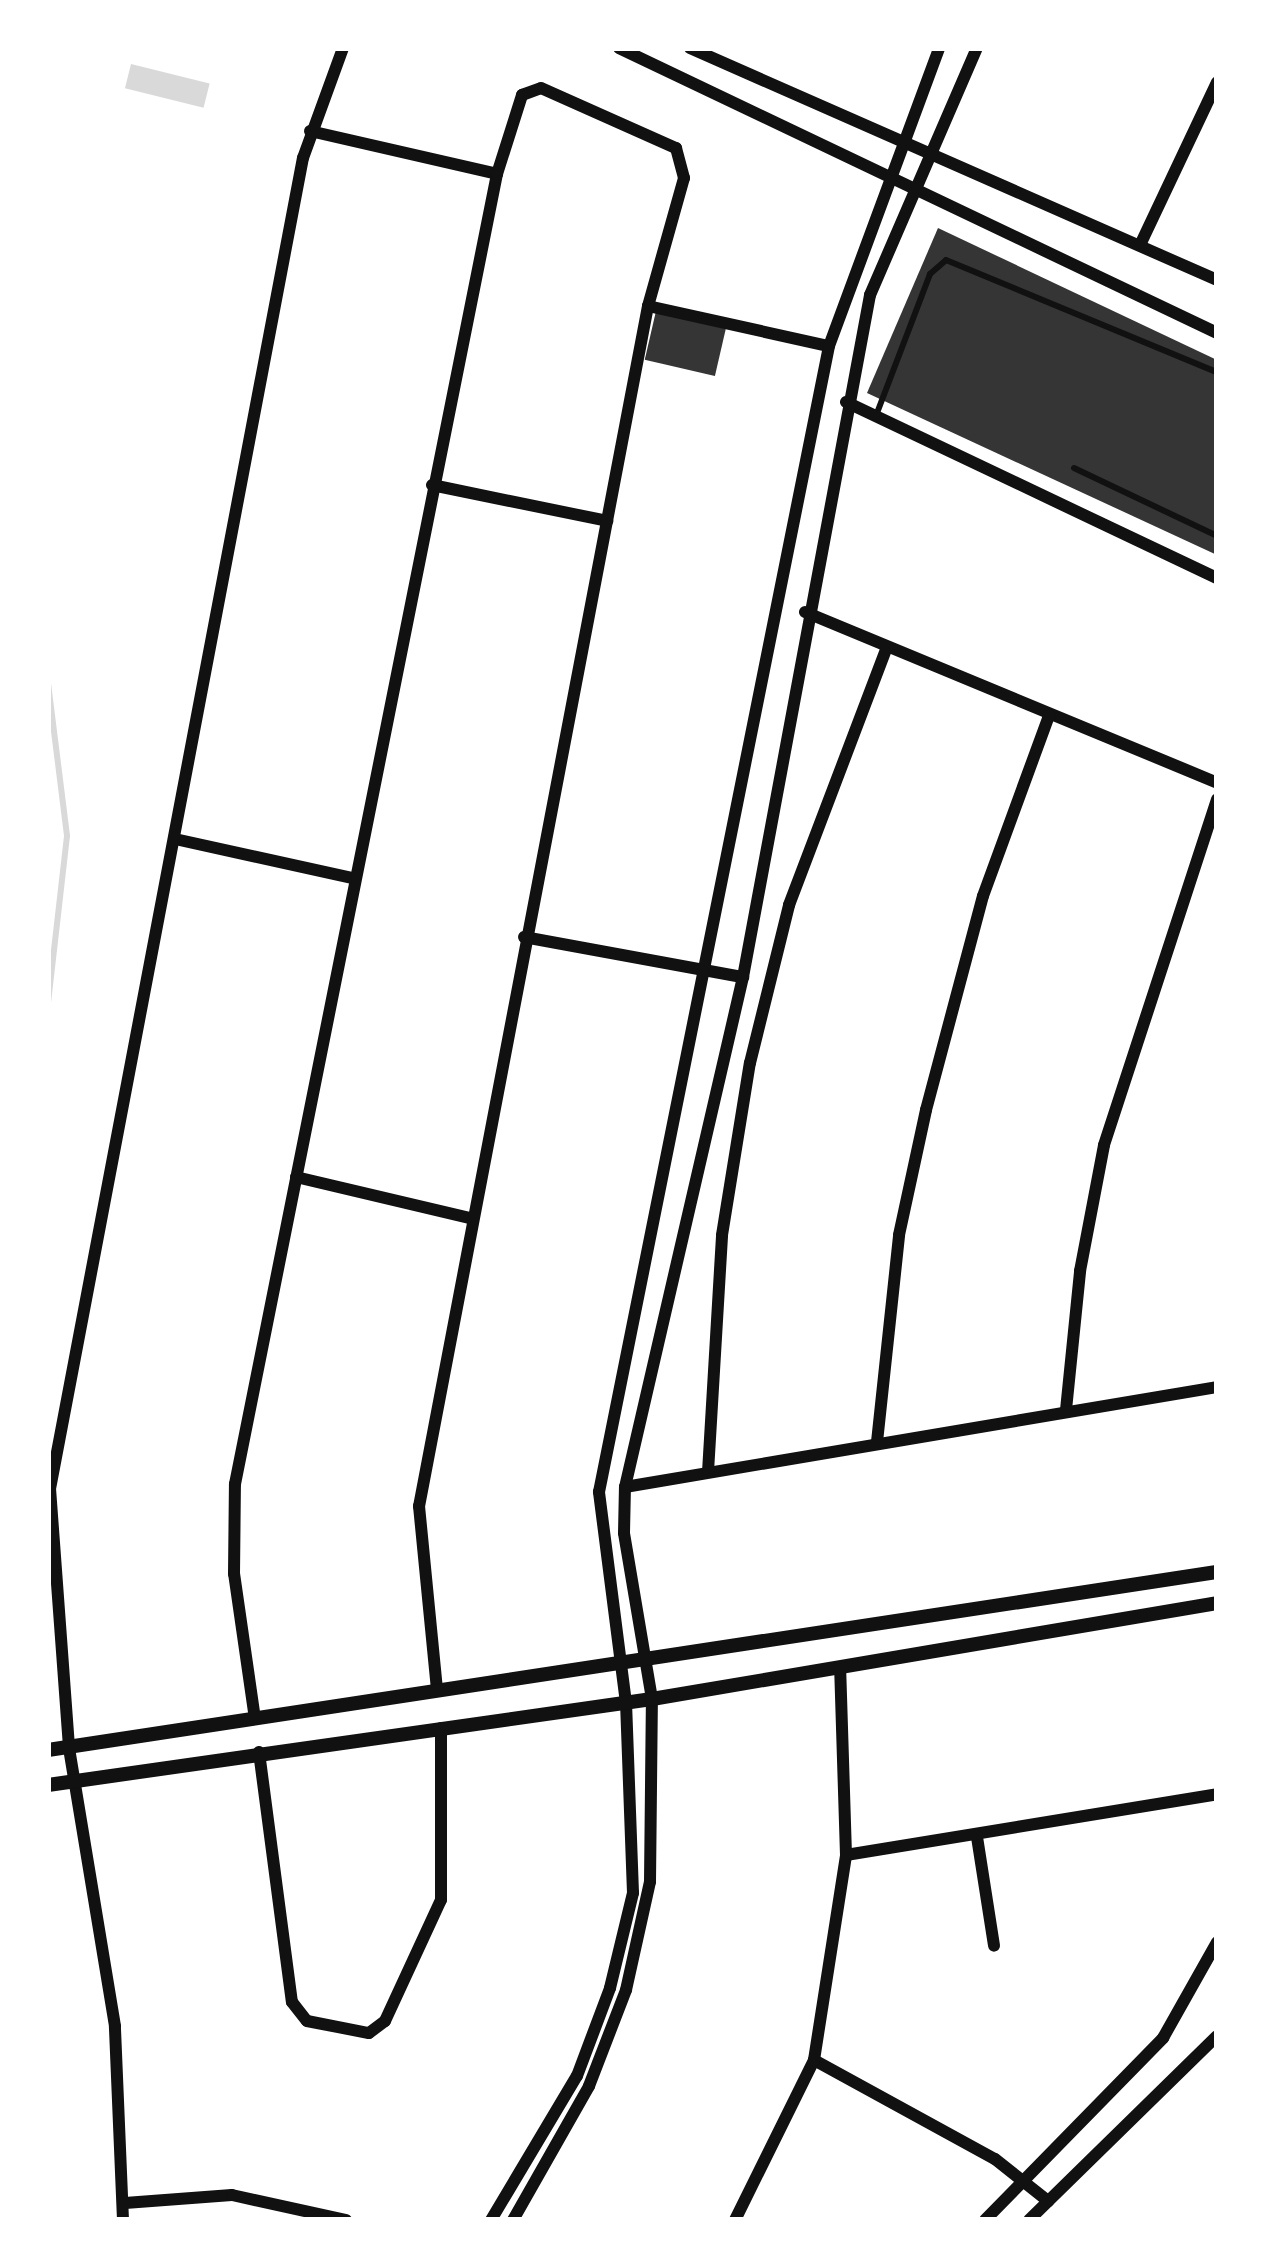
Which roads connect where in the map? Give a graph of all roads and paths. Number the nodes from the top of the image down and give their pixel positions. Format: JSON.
{"nodes":[{"id":1,"x":343,"y":48,"type":"edge"},
{"id":2,"x":619,"y":48,"type":"edge"},
{"id":3,"x":691,"y":48,"type":"edge"},
{"id":4,"x":939,"y":48,"type":"edge"},
{"id":5,"x":977,"y":48,"type":"edge"},
{"id":6,"x":1217,"y":82,"type":"edge"},
{"id":7,"x":310,"y":131,"type":"junction"},
{"id":8,"x":899,"y":142,"type":"junction"},
{"id":9,"x":934,"y":157,"type":"junction"},
{"id":10,"x":497,"y":174,"type":"junction"},
{"id":11,"x":885,"y":178,"type":"junction"},
{"id":12,"x":920,"y":190,"type":"junction"},
{"id":13,"x":1141,"y":243,"type":"junction"},
{"id":14,"x":1217,"y":280,"type":"edge"},
{"id":15,"x":648,"y":306,"type":"junction"},
{"id":16,"x":1217,"y":334,"type":"edge"},
{"id":17,"x":829,"y":346,"type":"junction"},
{"id":18,"x":1217,"y":372,"type":"edge"},
{"id":19,"x":845,"y":402,"type":"junction"},
{"id":20,"x":876,"y":416,"type":"junction"},
{"id":21,"x":1073,"y":468,"type":"dead end"},
{"id":22,"x":432,"y":484,"type":"junction"},
{"id":23,"x":607,"y":521,"type":"junction"},
{"id":24,"x":1217,"y":536,"type":"edge"},
{"id":25,"x":1217,"y":578,"type":"edge"},
{"id":26,"x":806,"y":612,"type":"junction"},
{"id":27,"x":886,"y":647,"type":"junction"},
{"id":28,"x":1049,"y":716,"type":"junction"},
{"id":29,"x":1217,"y":783,"type":"edge"},
{"id":30,"x":1217,"y":799,"type":"edge"},
{"id":31,"x":175,"y":838,"type":"junction"},
{"id":32,"x":353,"y":878,"type":"junction"},
{"id":33,"x":524,"y":937,"type":"junction"},
{"id":34,"x":709,"y":970,"type":"junction"},
{"id":35,"x":743,"y":977,"type":"junction"},
{"id":36,"x":296,"y":1177,"type":"junction"},
{"id":37,"x":470,"y":1218,"type":"junction"},
{"id":38,"x":1217,"y":1387,"type":"edge"},
{"id":39,"x":1066,"y":1410,"type":"junction"},
{"id":40,"x":877,"y":1442,"type":"junction"},
{"id":41,"x":708,"y":1472,"type":"junction"},
{"id":42,"x":625,"y":1487,"type":"junction"},
{"id":43,"x":1217,"y":1572,"type":"edge"},
{"id":44,"x":1217,"y":1603,"type":"edge"},
{"id":45,"x":649,"y":1659,"type":"junction"},
{"id":46,"x":620,"y":1663,"type":"junction"},
{"id":47,"x":840,"y":1667,"type":"junction"},
{"id":48,"x":436,"y":1691,"type":"junction"},
{"id":49,"x":652,"y":1699,"type":"junction"},
{"id":50,"x":626,"y":1702,"type":"junction"},
{"id":51,"x":255,"y":1719,"type":"junction"},
{"id":52,"x":441,"y":1728,"type":"junction"},
{"id":53,"x":69,"y":1747,"type":"junction"},
{"id":54,"x":48,"y":1750,"type":"edge"},
{"id":55,"x":259,"y":1752,"type":"junction"},
{"id":56,"x":74,"y":1780,"type":"junction"},
{"id":57,"x":48,"y":1785,"type":"edge"},
{"id":58,"x":1217,"y":1794,"type":"edge"},
{"id":59,"x":976,"y":1837,"type":"junction"},
{"id":60,"x":846,"y":1855,"type":"junction"},
{"id":61,"x":1217,"y":1942,"type":"edge"},
{"id":62,"x":994,"y":1946,"type":"dead end"},
{"id":63,"x":1217,"y":2036,"type":"edge"},
{"id":64,"x":814,"y":2060,"type":"junction"},
{"id":65,"x":1024,"y":2180,"type":"junction"},
{"id":66,"x":1048,"y":2201,"type":"junction"},
{"id":67,"x":125,"y":2203,"type":"junction"},
{"id":68,"x":123,"y":2220,"type":"edge"},
{"id":69,"x":346,"y":2220,"type":"edge"},
{"id":70,"x":490,"y":2220,"type":"edge"},
{"id":71,"x":513,"y":2220,"type":"edge"},
{"id":72,"x":735,"y":2220,"type":"edge"},
{"id":73,"x":985,"y":2220,"type":"edge"},
{"id":74,"x":1029,"y":2220,"type":"edge"}],
"edges":[{"from":1,"to":7,"type":"street"},
{"from":2,"to":11,"type":"street"},
{"from":3,"to":8,"type":"street"},
{"from":4,"to":8,"type":"street"},
{"from":5,"to":9,"type":"street"},
{"from":6,"to":13,"type":"street"},
{"from":7,"to":10,"type":"street"},
{"from":7,"to":31,"type":"street"},
{"from":8,"to":9,"type":"street"},
{"from":8,"to":11,"type":"street"},
{"from":9,"to":12,"type":"street"},
{"from":9,"to":13,"type":"street"},
{"from":10,"to":15,"type":"street"},
{"from":10,"to":22,"type":"street"},
{"from":11,"to":12,"type":"street"},
{"from":11,"to":17,"type":"street"},
{"from":12,"to":16,"type":"street"},
{"from":12,"to":19,"type":"street"},
{"from":13,"to":14,"type":"street"},
{"from":15,"to":17,"type":"street"},
{"from":15,"to":23,"type":"street"},
{"from":17,"to":34,"type":"street"},
{"from":18,"to":20,"type":"lane"},
{"from":19,"to":20,"type":"street"},
{"from":19,"to":26,"type":"street"},
{"from":20,"to":25,"type":"street"},
{"from":21,"to":24,"type":"lane"},
{"from":22,"to":23,"type":"street"},
{"from":22,"to":32,"type":"street"},
{"from":23,"to":33,"type":"street"},
{"from":26,"to":27,"type":"street"},
{"from":26,"to":35,"type":"street"},
{"from":27,"to":28,"type":"street"},
{"from":27,"to":41,"type":"street"},
{"from":28,"to":29,"type":"street"},
{"from":28,"to":40,"type":"street"},
{"from":30,"to":39,"type":"street"},
{"from":31,"to":32,"type":"street"},
{"from":31,"to":53,"type":"street"},
{"from":32,"to":36,"type":"street"},
{"from":33,"to":34,"type":"street"},
{"from":33,"to":37,"type":"street"},
{"from":34,"to":35,"type":"street"},
{"from":34,"to":46,"type":"street"},
{"from":35,"to":42,"type":"street"},
{"from":36,"to":37,"type":"street"},
{"from":36,"to":51,"type":"street"},
{"from":37,"to":48,"type":"street"},
{"from":38,"to":39,"type":"street"},
{"from":39,"to":40,"type":"street"},
{"from":40,"to":41,"type":"street"},
{"from":41,"to":42,"type":"street"},
{"from":42,"to":45,"type":"street"},
{"from":43,"to":45,"type":"street"},
{"from":44,"to":47,"type":"street"},
{"from":45,"to":46,"type":"street"},
{"from":45,"to":49,"type":"street"},
{"from":46,"to":48,"type":"street"},
{"from":46,"to":50,"type":"street"},
{"from":47,"to":49,"type":"street"},
{"from":47,"to":60,"type":"street"},
{"from":48,"to":51,"type":"street"},
{"from":49,"to":50,"type":"street"},
{"from":49,"to":71,"type":"street"},
{"from":50,"to":52,"type":"street"},
{"from":50,"to":70,"type":"street"},
{"from":51,"to":53,"type":"street"},
{"from":52,"to":55,"type":"street"},
{"from":52,"to":55,"type":"street"},
{"from":53,"to":54,"type":"street"},
{"from":53,"to":56,"type":"street"},
{"from":55,"to":56,"type":"street"},
{"from":56,"to":57,"type":"street"},
{"from":56,"to":67,"type":"street"},
{"from":58,"to":59,"type":"street"},
{"from":59,"to":60,"type":"street"},
{"from":59,"to":62,"type":"street"},
{"from":60,"to":64,"type":"street"},
{"from":61,"to":65,"type":"street"},
{"from":63,"to":66,"type":"street"},
{"from":64,"to":65,"type":"street"},
{"from":64,"to":72,"type":"street"},
{"from":65,"to":66,"type":"street"},
{"from":65,"to":73,"type":"street"},
{"from":66,"to":74,"type":"street"},
{"from":67,"to":68,"type":"street"},
{"from":67,"to":69,"type":"street"}]}
